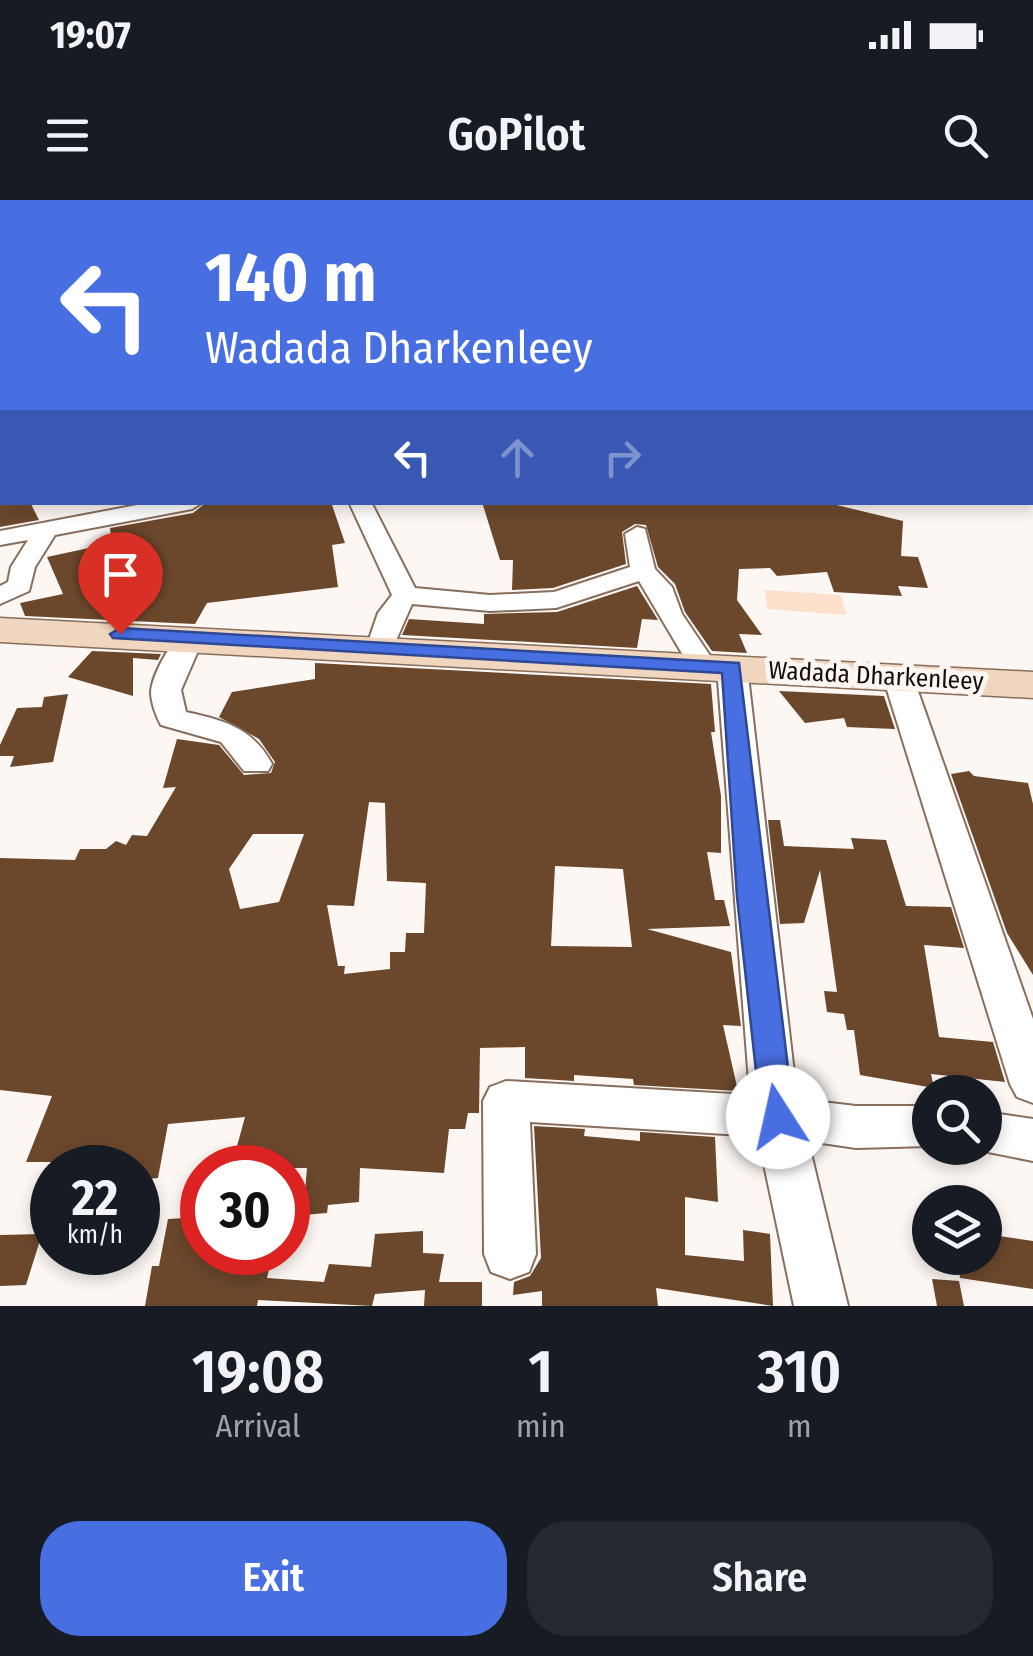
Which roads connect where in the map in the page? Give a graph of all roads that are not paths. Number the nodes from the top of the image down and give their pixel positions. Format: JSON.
{"nodes":[{"id":1,"x":177,"y":505,"type":"edge"},
{"id":2,"x":361,"y":505,"type":"edge"},
{"id":3,"x":44,"y":531,"type":"junction"},
{"id":4,"x":637,"y":534,"type":"dead end"},
{"id":5,"x":0,"y":538,"type":"edge"},
{"id":6,"x":643,"y":571,"type":"junction"},
{"id":7,"x":405,"y":596,"type":"junction"},
{"id":8,"x":3,"y":620,"type":"edge"},
{"id":9,"x":190,"y":637,"type":"junction"},
{"id":10,"x":380,"y":648,"type":"junction"},
{"id":11,"x":718,"y":666,"type":"junction"},
{"id":12,"x":898,"y":677,"type":"junction"},
{"id":13,"x":1033,"y":685,"type":"edge"},
{"id":14,"x":256,"y":764,"type":"dead end"},
{"id":15,"x":1033,"y":1084,"type":"edge"},
{"id":16,"x":778,"y":1117,"type":"junction"},
{"id":17,"x":912,"y":1126,"type":"edge"},
{"id":18,"x":1002,"y":1135,"type":"edge"},
{"id":19,"x":1033,"y":1140,"type":"edge"},
{"id":20,"x":510,"y":1254,"type":"dead end"},
{"id":21,"x":821,"y":1306,"type":"edge"}],
"edges":[{"from":1,"to":3,"type":"street"},
{"from":2,"to":7,"type":"street"},
{"from":3,"to":5,"type":"street"},
{"from":3,"to":8,"type":"street"},
{"from":4,"to":6,"type":"street"},
{"from":6,"to":7,"type":"street"},
{"from":6,"to":11,"type":"street"},
{"from":7,"to":10,"type":"street"},
{"from":8,"to":9,"type":"main road","name":"Wadada Dharkenleey"},
{"from":9,"to":10,"type":"main road","name":"Wadada Dharkenleey"},
{"from":9,"to":14,"type":"street"},
{"from":10,"to":11,"type":"main road","name":"Wadada Dharkenleey"},
{"from":11,"to":12,"type":"main road","name":"Wadada Dharkenleey"},
{"from":11,"to":16,"type":"street"},
{"from":12,"to":13,"type":"main road","name":"Wadada Dharkenleey"},
{"from":12,"to":15,"type":"street"},
{"from":16,"to":17,"type":"street"},
{"from":16,"to":20,"type":"street"},
{"from":16,"to":21,"type":"street"},
{"from":18,"to":19,"type":"street"}]}
